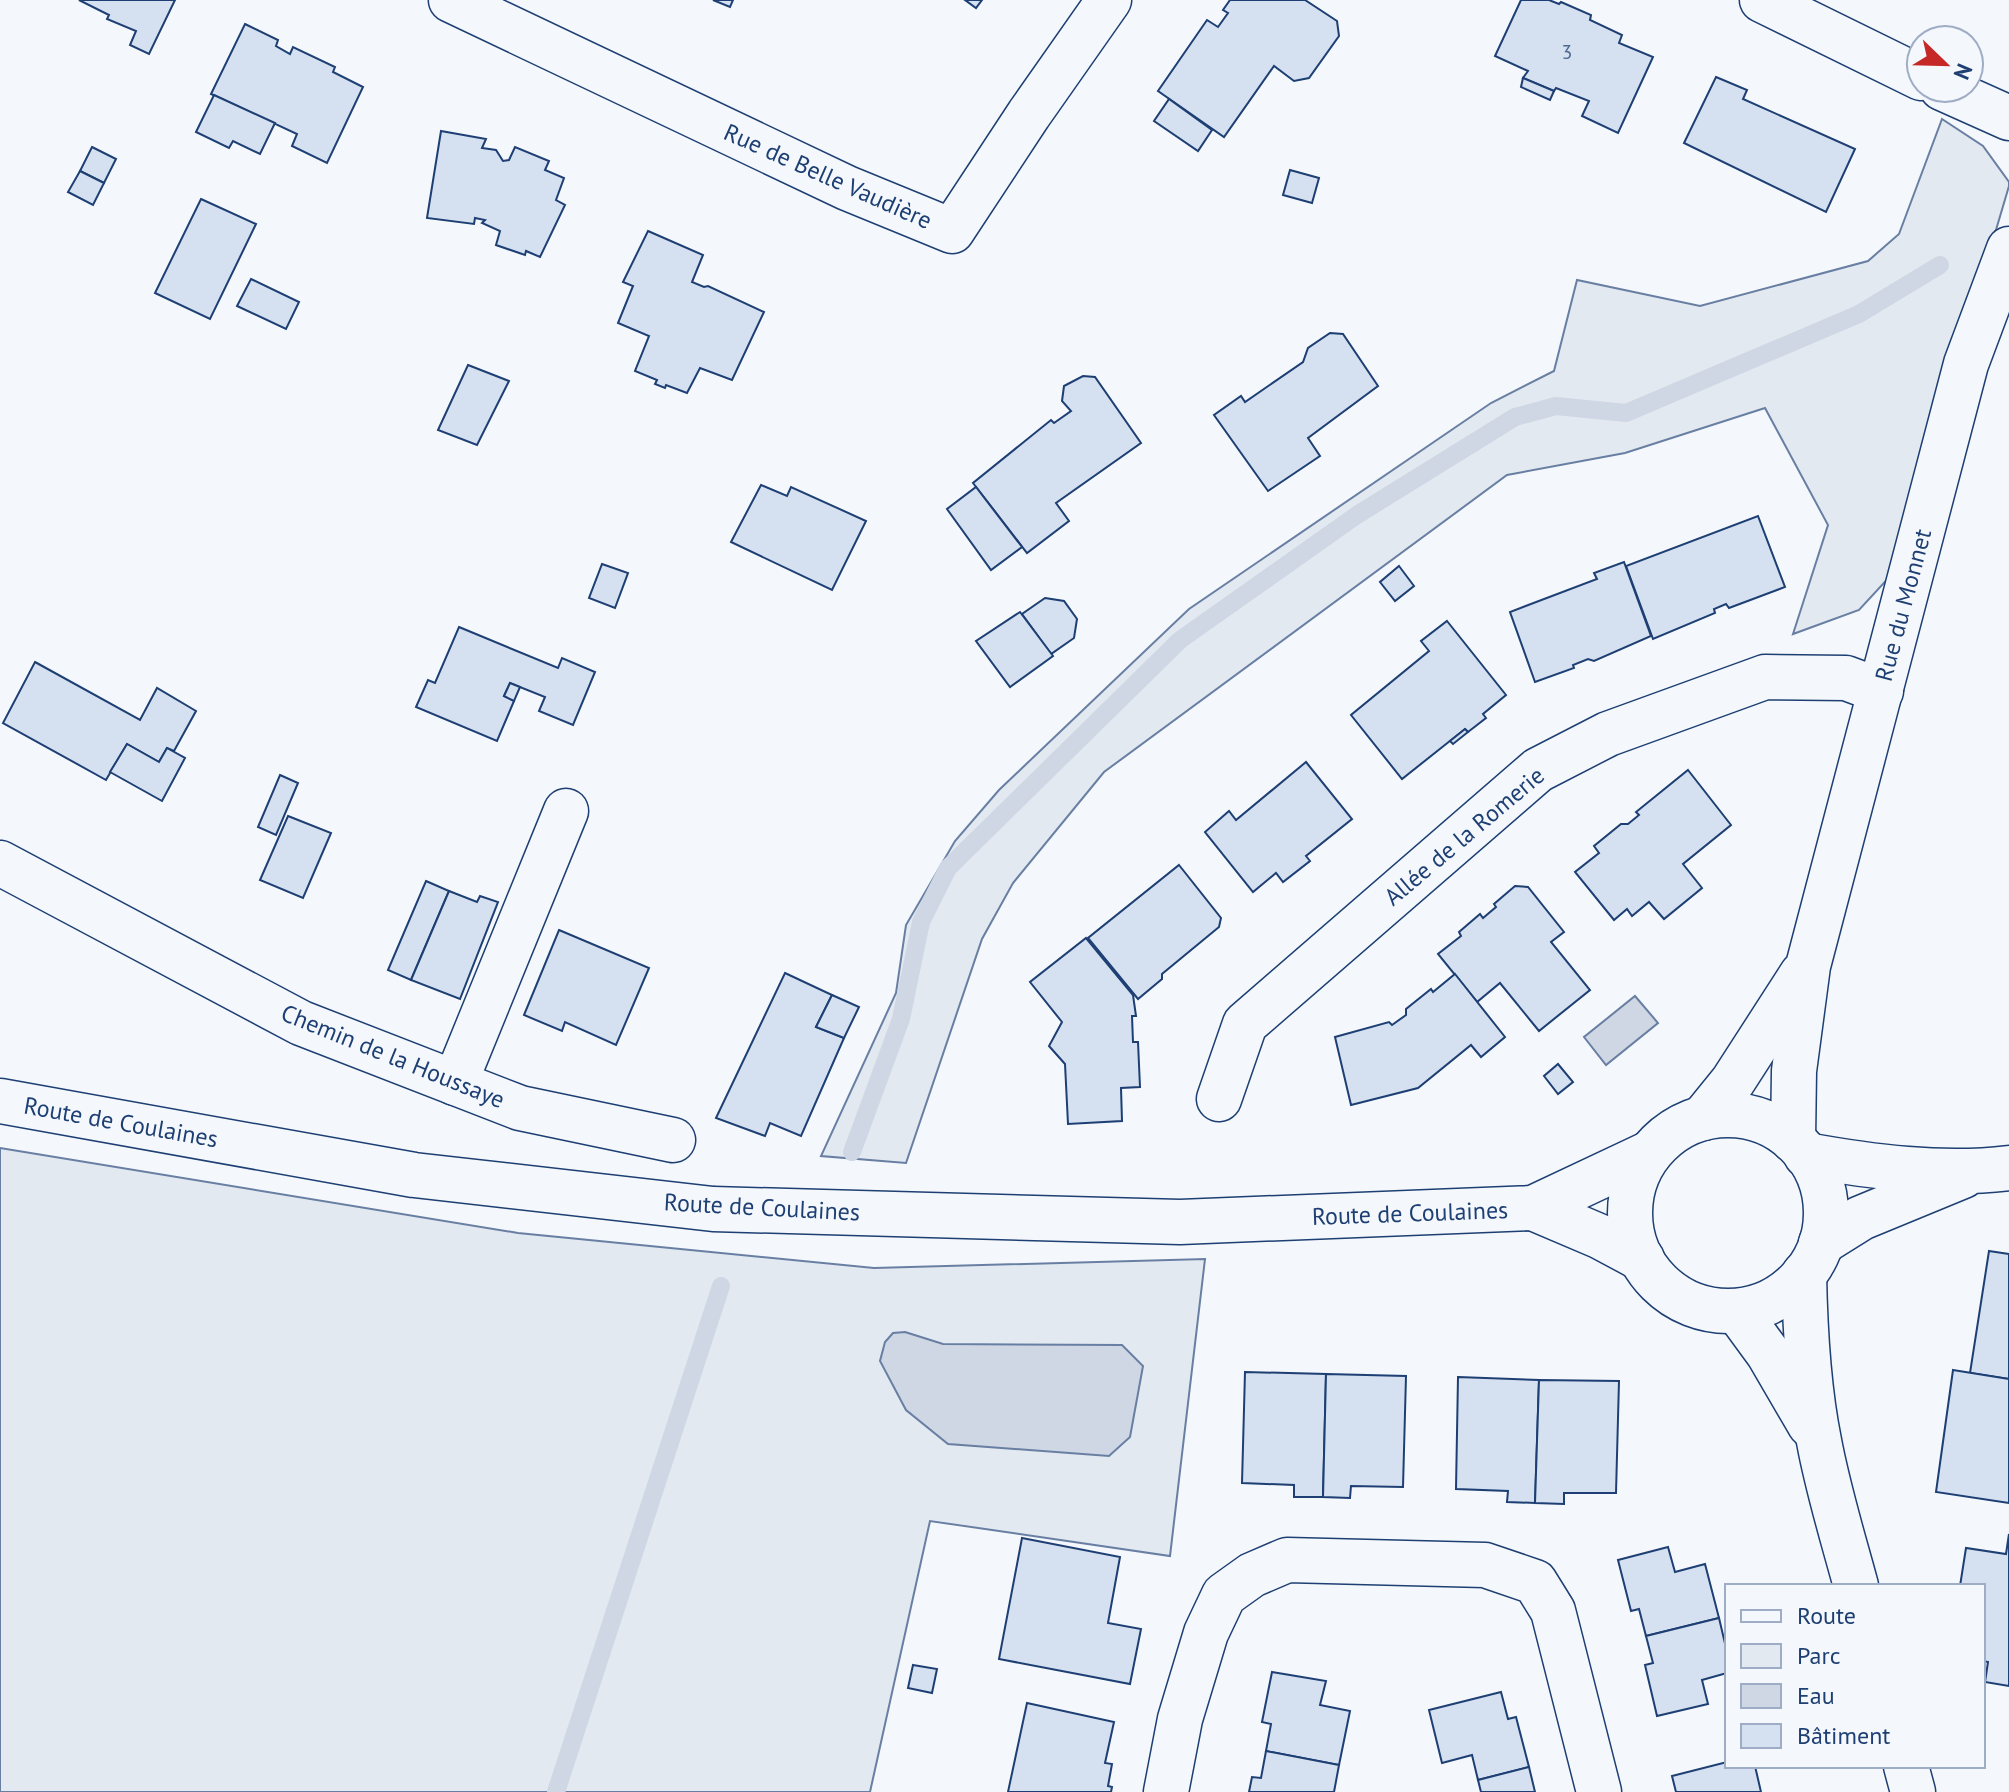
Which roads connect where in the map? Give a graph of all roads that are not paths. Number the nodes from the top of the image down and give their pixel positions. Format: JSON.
{"nodes":[{"id":1,"x":451,"y":0,"type":"edge"},
{"id":2,"x":1109,"y":0,"type":"edge"},
{"id":3,"x":1762,"y":0,"type":"edge"},
{"id":4,"x":1905,"y":70,"type":"edge"},
{"id":5,"x":1978,"y":104,"type":"edge"},
{"id":6,"x":2009,"y":118,"type":"edge"},
{"id":7,"x":2009,"y":249,"type":"edge"},
{"id":8,"x":1881,"y":691,"type":"junction"},
{"id":9,"x":566,"y":811,"type":"dead end"},
{"id":10,"x":0,"y":863,"type":"edge"},
{"id":11,"x":1808,"y":966,"type":"junction"},
{"id":12,"x":455,"y":1083,"type":"junction"},
{"id":13,"x":1219,"y":1099,"type":"dead end"},
{"id":14,"x":0,"y":1101,"type":"edge"},
{"id":15,"x":1703,"y":1118,"type":"junction"},
{"id":16,"x":673,"y":1140,"type":"dead end"},
{"id":17,"x":1800,"y":1148,"type":"junction"},
{"id":18,"x":1650,"y":1153,"type":"junction"},
{"id":19,"x":1991,"y":1170,"type":"edge"},
{"id":20,"x":1533,"y":1208,"type":"junction"},
{"id":21,"x":1813,"y":1258,"type":"junction"},
{"id":22,"x":1642,"y":1259,"type":"junction"},
{"id":23,"x":1738,"y":1312,"type":"junction"},
{"id":24,"x":1818,"y":1437,"type":"junction"},
{"id":25,"x":1855,"y":1584,"type":"edge"},
{"id":26,"x":1907,"y":1768,"type":"edge"},
{"id":27,"x":1166,"y":1792,"type":"edge"},
{"id":28,"x":1599,"y":1792,"type":"edge"},
{"id":29,"x":1913,"y":1792,"type":"edge"}],
"edges":[{"from":1,"to":2,"type":"street","name":"Rue de Belle Vaudière"},
{"from":3,"to":4,"type":"street"},
{"from":5,"to":6,"type":"street"},
{"from":7,"to":8,"type":"street","name":"Rue du Monnet"},
{"from":8,"to":11,"type":"street","name":"Rue du Monnet"},
{"from":8,"to":13,"type":"street","name":"Allée de la Romerie"},
{"from":9,"to":12,"type":"street"},
{"from":10,"to":12,"type":"street","name":"Chemin de la Houssaye"},
{"from":11,"to":15,"type":"street","name":"Rue du Monnet"},
{"from":11,"to":17,"type":"street","name":"Rue du Monnet"},
{"from":12,"to":16,"type":"street","name":"Chemin de la Houssaye"},
{"from":14,"to":20,"type":"street","name":"Route de Coulaines"},
{"from":15,"to":17,"type":"street"},
{"from":15,"to":18,"type":"street"},
{"from":17,"to":19,"type":"street"},
{"from":17,"to":21,"type":"street"},
{"from":18,"to":20,"type":"street","name":"Route de Coulaines"},
{"from":18,"to":22,"type":"street"},
{"from":19,"to":21,"type":"street"},
{"from":20,"to":22,"type":"street","name":"Route de Coulaines"},
{"from":21,"to":23,"type":"street"},
{"from":21,"to":24,"type":"street"},
{"from":22,"to":23,"type":"street"},
{"from":23,"to":24,"type":"street"},
{"from":24,"to":25,"type":"street"},
{"from":26,"to":29,"type":"street"},
{"from":27,"to":28,"type":"street"}]}
